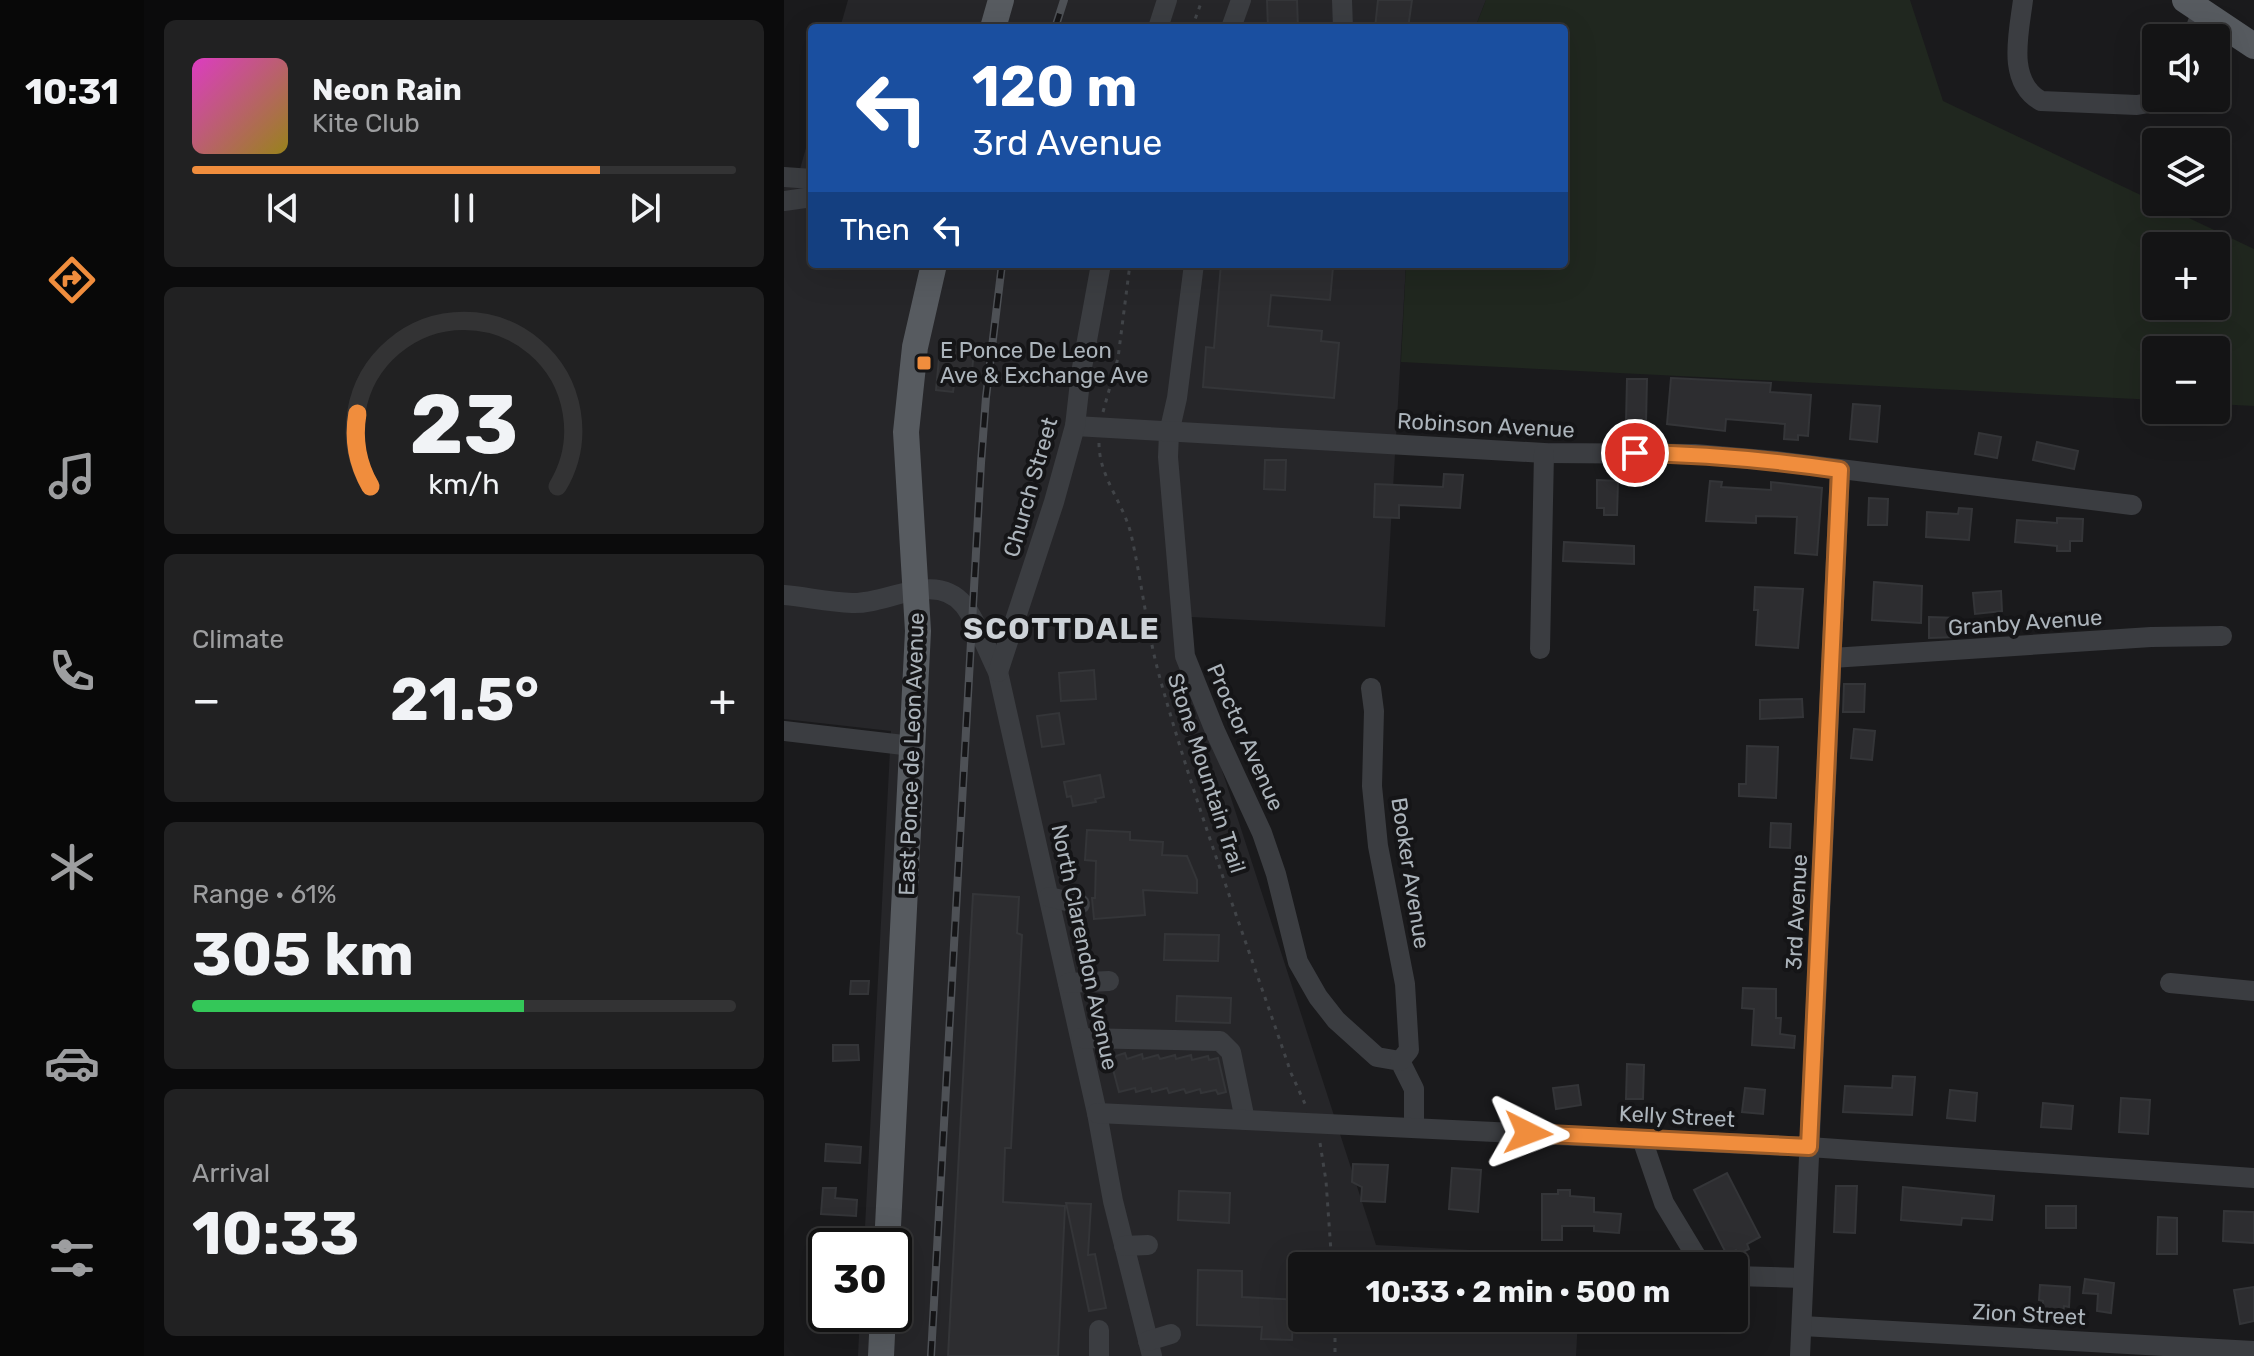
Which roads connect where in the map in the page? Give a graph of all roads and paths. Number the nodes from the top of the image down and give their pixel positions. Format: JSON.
{"nodes":[{"id":1,"x":1001,"y":0,"type":"edge"},
{"id":2,"x":1167,"y":0,"type":"edge"},
{"id":3,"x":1202,"y":0,"type":"edge"},
{"id":4,"x":1241,"y":0,"type":"edge"},
{"id":5,"x":1342,"y":0,"type":"edge"},
{"id":6,"x":2023,"y":0,"type":"edge"},
{"id":7,"x":2193,"y":6,"type":"edge"},
{"id":8,"x":994,"y":24,"type":"edge"},
{"id":9,"x":1159,"y":24,"type":"edge"},
{"id":10,"x":1193,"y":24,"type":"edge"},
{"id":11,"x":1232,"y":24,"type":"edge"},
{"id":12,"x":1343,"y":24,"type":"edge"},
{"id":13,"x":2254,"y":46,"type":"edge"},
{"id":14,"x":2142,"y":104,"type":"edge"},
{"id":15,"x":784,"y":177,"type":"edge"},
{"id":16,"x":808,"y":179,"type":"edge"},
{"id":17,"x":808,"y":198,"type":"edge"},
{"id":18,"x":784,"y":201,"type":"edge"},
{"id":19,"x":933,"y":268,"type":"edge"},
{"id":20,"x":1100,"y":268,"type":"edge"},
{"id":21,"x":1129,"y":268,"type":"edge"},
{"id":22,"x":1193,"y":268,"type":"edge"},
{"id":23,"x":1102,"y":418,"type":"dead end"},
{"id":24,"x":1075,"y":426,"type":"junction"},
{"id":25,"x":1169,"y":433,"type":"junction"},
{"id":26,"x":1099,"y":437,"type":"dead end"},
{"id":27,"x":1544,"y":453,"type":"junction"},
{"id":28,"x":1840,"y":470,"type":"junction"},
{"id":29,"x":2132,"y":505,"type":"dead end"},
{"id":30,"x":917,"y":591,"type":"junction"},
{"id":31,"x":784,"y":595,"type":"edge"},
{"id":32,"x":2222,"y":636,"type":"dead end"},
{"id":33,"x":1540,"y":649,"type":"dead end"},
{"id":34,"x":1832,"y":658,"type":"junction"},
{"id":35,"x":998,"y":672,"type":"junction"},
{"id":36,"x":1371,"y":688,"type":"dead end"},
{"id":37,"x":784,"y":731,"type":"edge"},
{"id":38,"x":912,"y":746,"type":"junction"},
{"id":39,"x":1049,"y":897,"type":"junction"},
{"id":40,"x":1080,"y":904,"type":"dead end"},
{"id":41,"x":1109,"y":981,"type":"dead end"},
{"id":42,"x":1068,"y":983,"type":"junction"},
{"id":43,"x":2170,"y":983,"type":"dead end"},
{"id":44,"x":2254,"y":991,"type":"edge"},
{"id":45,"x":1081,"y":1038,"type":"junction"},
{"id":46,"x":1400,"y":1061,"type":"junction"},
{"id":47,"x":1309,"y":1112,"type":"dead end"},
{"id":48,"x":1097,"y":1113,"type":"junction"},
{"id":49,"x":1245,"y":1120,"type":"junction"},
{"id":50,"x":1414,"y":1127,"type":"junction"},
{"id":51,"x":1642,"y":1139,"type":"junction"},
{"id":52,"x":1319,"y":1140,"type":"dead end"},
{"id":53,"x":1809,"y":1147,"type":"junction"},
{"id":54,"x":2254,"y":1178,"type":"edge"},
{"id":55,"x":888,"y":1228,"type":"edge"},
{"id":56,"x":1148,"y":1245,"type":"dead end"},
{"id":57,"x":1124,"y":1246,"type":"junction"},
{"id":58,"x":1331,"y":1252,"type":"edge"},
{"id":59,"x":1694,"y":1252,"type":"edge"},
{"id":60,"x":1748,"y":1276,"type":"edge"},
{"id":61,"x":1803,"y":1278,"type":"junction"},
{"id":62,"x":1802,"y":1326,"type":"junction"},
{"id":63,"x":1099,"y":1330,"type":"dead end"},
{"id":64,"x":882,"y":1332,"type":"edge"},
{"id":65,"x":1335,"y":1332,"type":"edge"},
{"id":66,"x":1171,"y":1334,"type":"dead end"},
{"id":67,"x":1150,"y":1349,"type":"edge"},
{"id":68,"x":2254,"y":1351,"type":"edge"},
{"id":69,"x":881,"y":1356,"type":"edge"},
{"id":70,"x":1099,"y":1356,"type":"edge"},
{"id":71,"x":1335,"y":1356,"type":"edge"},
{"id":72,"x":1800,"y":1356,"type":"edge"}],
"edges":[{"from":1,"to":8,"type":"main road"},
{"from":2,"to":9,"type":"street"},
{"from":3,"to":10,"type":"path"},
{"from":4,"to":11,"type":"street"},
{"from":5,"to":12,"type":"street"},
{"from":6,"to":14,"type":"street"},
{"from":7,"to":13,"type":"main road"},
{"from":15,"to":16,"type":"street"},
{"from":17,"to":18,"type":"street"},
{"from":19,"to":30,"type":"main road","name":"East Ponce de Leon Avenue"},
{"from":20,"to":24,"type":"street","name":"Church Street"},
{"from":21,"to":23,"type":"path"},
{"from":22,"to":25,"type":"street","name":"Proctor Avenue"},
{"from":24,"to":25,"type":"street","name":"Robinson Avenue"},
{"from":24,"to":35,"type":"street","name":"Church Street"},
{"from":25,"to":27,"type":"street","name":"Robinson Avenue"},
{"from":25,"to":46,"type":"street","name":"Proctor Avenue"},
{"from":26,"to":47,"type":"path","name":"Stone Mountain Trail"},
{"from":27,"to":28,"type":"street","name":"Robinson Avenue"},
{"from":27,"to":33,"type":"street"},
{"from":28,"to":29,"type":"street","name":"Robinson Avenue"},
{"from":28,"to":34,"type":"street","name":"3rd Avenue"},
{"from":30,"to":31,"type":"street"},
{"from":30,"to":35,"type":"street","name":"North Clarendon Avenue"},
{"from":30,"to":38,"type":"main road","name":"East Ponce de Leon Avenue"},
{"from":32,"to":34,"type":"street","name":"Granby Avenue"},
{"from":34,"to":53,"type":"street","name":"3rd Avenue"},
{"from":35,"to":39,"type":"street","name":"North Clarendon Avenue"},
{"from":36,"to":46,"type":"street","name":"Booker Avenue"},
{"from":37,"to":38,"type":"street"},
{"from":38,"to":55,"type":"main road","name":"East Ponce de Leon Avenue"},
{"from":39,"to":40,"type":"street"},
{"from":39,"to":42,"type":"street","name":"North Clarendon Avenue"},
{"from":41,"to":42,"type":"street"},
{"from":42,"to":45,"type":"street","name":"North Clarendon Avenue"},
{"from":43,"to":44,"type":"street"},
{"from":45,"to":48,"type":"street","name":"North Clarendon Avenue"},
{"from":45,"to":49,"type":"street"},
{"from":46,"to":50,"type":"street"},
{"from":48,"to":49,"type":"street","name":"Kelly Street"},
{"from":48,"to":57,"type":"street","name":"North Clarendon Avenue"},
{"from":49,"to":50,"type":"street","name":"Kelly Street"},
{"from":50,"to":51,"type":"street","name":"Kelly Street"},
{"from":51,"to":53,"type":"street","name":"Kelly Street"},
{"from":51,"to":59,"type":"street"},
{"from":52,"to":58,"type":"path"},
{"from":53,"to":54,"type":"street","name":"Kelly Street"},
{"from":53,"to":61,"type":"street","name":"3rd Avenue"},
{"from":56,"to":57,"type":"street"},
{"from":57,"to":67,"type":"street","name":"North Clarendon Avenue"},
{"from":60,"to":61,"type":"street"},
{"from":61,"to":62,"type":"street","name":"3rd Avenue"},
{"from":62,"to":68,"type":"street","name":"Zion Street"},
{"from":62,"to":72,"type":"street","name":"3rd Avenue"},
{"from":63,"to":70,"type":"street"},
{"from":64,"to":69,"type":"main road"},
{"from":65,"to":71,"type":"path"},
{"from":66,"to":67,"type":"street"}]}
